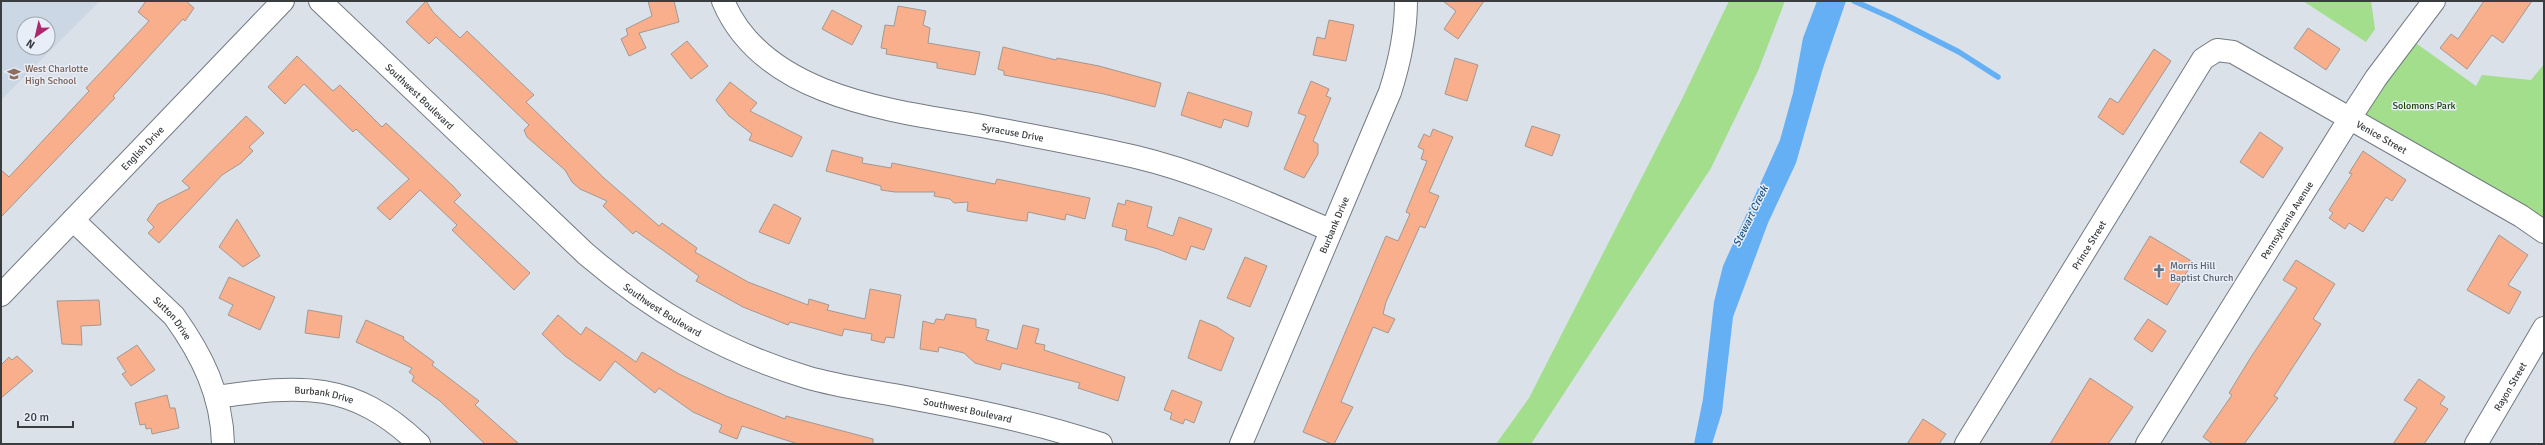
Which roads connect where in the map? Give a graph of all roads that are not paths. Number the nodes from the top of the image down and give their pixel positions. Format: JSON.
{"nodes":[{"id":1,"x":282,"y":1,"type":"edge"},
{"id":2,"x":320,"y":1,"type":"edge"},
{"id":3,"x":722,"y":1,"type":"edge"},
{"id":4,"x":1406,"y":1,"type":"edge"},
{"id":5,"x":2434,"y":1,"type":"edge"},
{"id":6,"x":2217,"y":50,"type":"joint"},
{"id":7,"x":2350,"y":118,"type":"junction"},
{"id":8,"x":73,"y":220,"type":"junction"},
{"id":9,"x":1330,"y":230,"type":"junction"},
{"id":10,"x":2544,"y":232,"type":"edge"},
{"id":11,"x":1,"y":295,"type":"edge"},
{"id":12,"x":2544,"y":328,"type":"edge"},
{"id":13,"x":216,"y":397,"type":"junction"},
{"id":14,"x":223,"y":444,"type":"edge"},
{"id":15,"x":419,"y":444,"type":"edge"},
{"id":16,"x":1101,"y":444,"type":"edge"},
{"id":17,"x":1241,"y":444,"type":"edge"},
{"id":18,"x":1966,"y":444,"type":"edge"},
{"id":19,"x":2147,"y":444,"type":"edge"},
{"id":20,"x":2476,"y":444,"type":"edge"}],
"edges":[{"from":1,"to":8,"type":"street","name":"English Drive"},
{"from":2,"to":16,"type":"street","name":"Southwest Boulevard"},
{"from":3,"to":9,"type":"street","name":"Syracuse Drive"},
{"from":4,"to":9,"type":"street","name":"Burbank Drive"},
{"from":5,"to":7,"type":"street","name":"Pennsylvania Avenue"},
{"from":6,"to":7,"type":"street","name":"Venice Street"},
{"from":6,"to":18,"type":"street","name":"Prince Street"},
{"from":7,"to":10,"type":"street","name":"Venice Street"},
{"from":7,"to":19,"type":"street","name":"Pennsylvania Avenue"},
{"from":8,"to":11,"type":"street","name":"English Drive"},
{"from":8,"to":13,"type":"street","name":"Sutton Drive"},
{"from":9,"to":17,"type":"street","name":"Burbank Drive"},
{"from":12,"to":20,"type":"street","name":"Rayon Street"},
{"from":13,"to":14,"type":"street","name":"Sutton Drive"},
{"from":13,"to":15,"type":"street","name":"Burbank Drive"}]}
